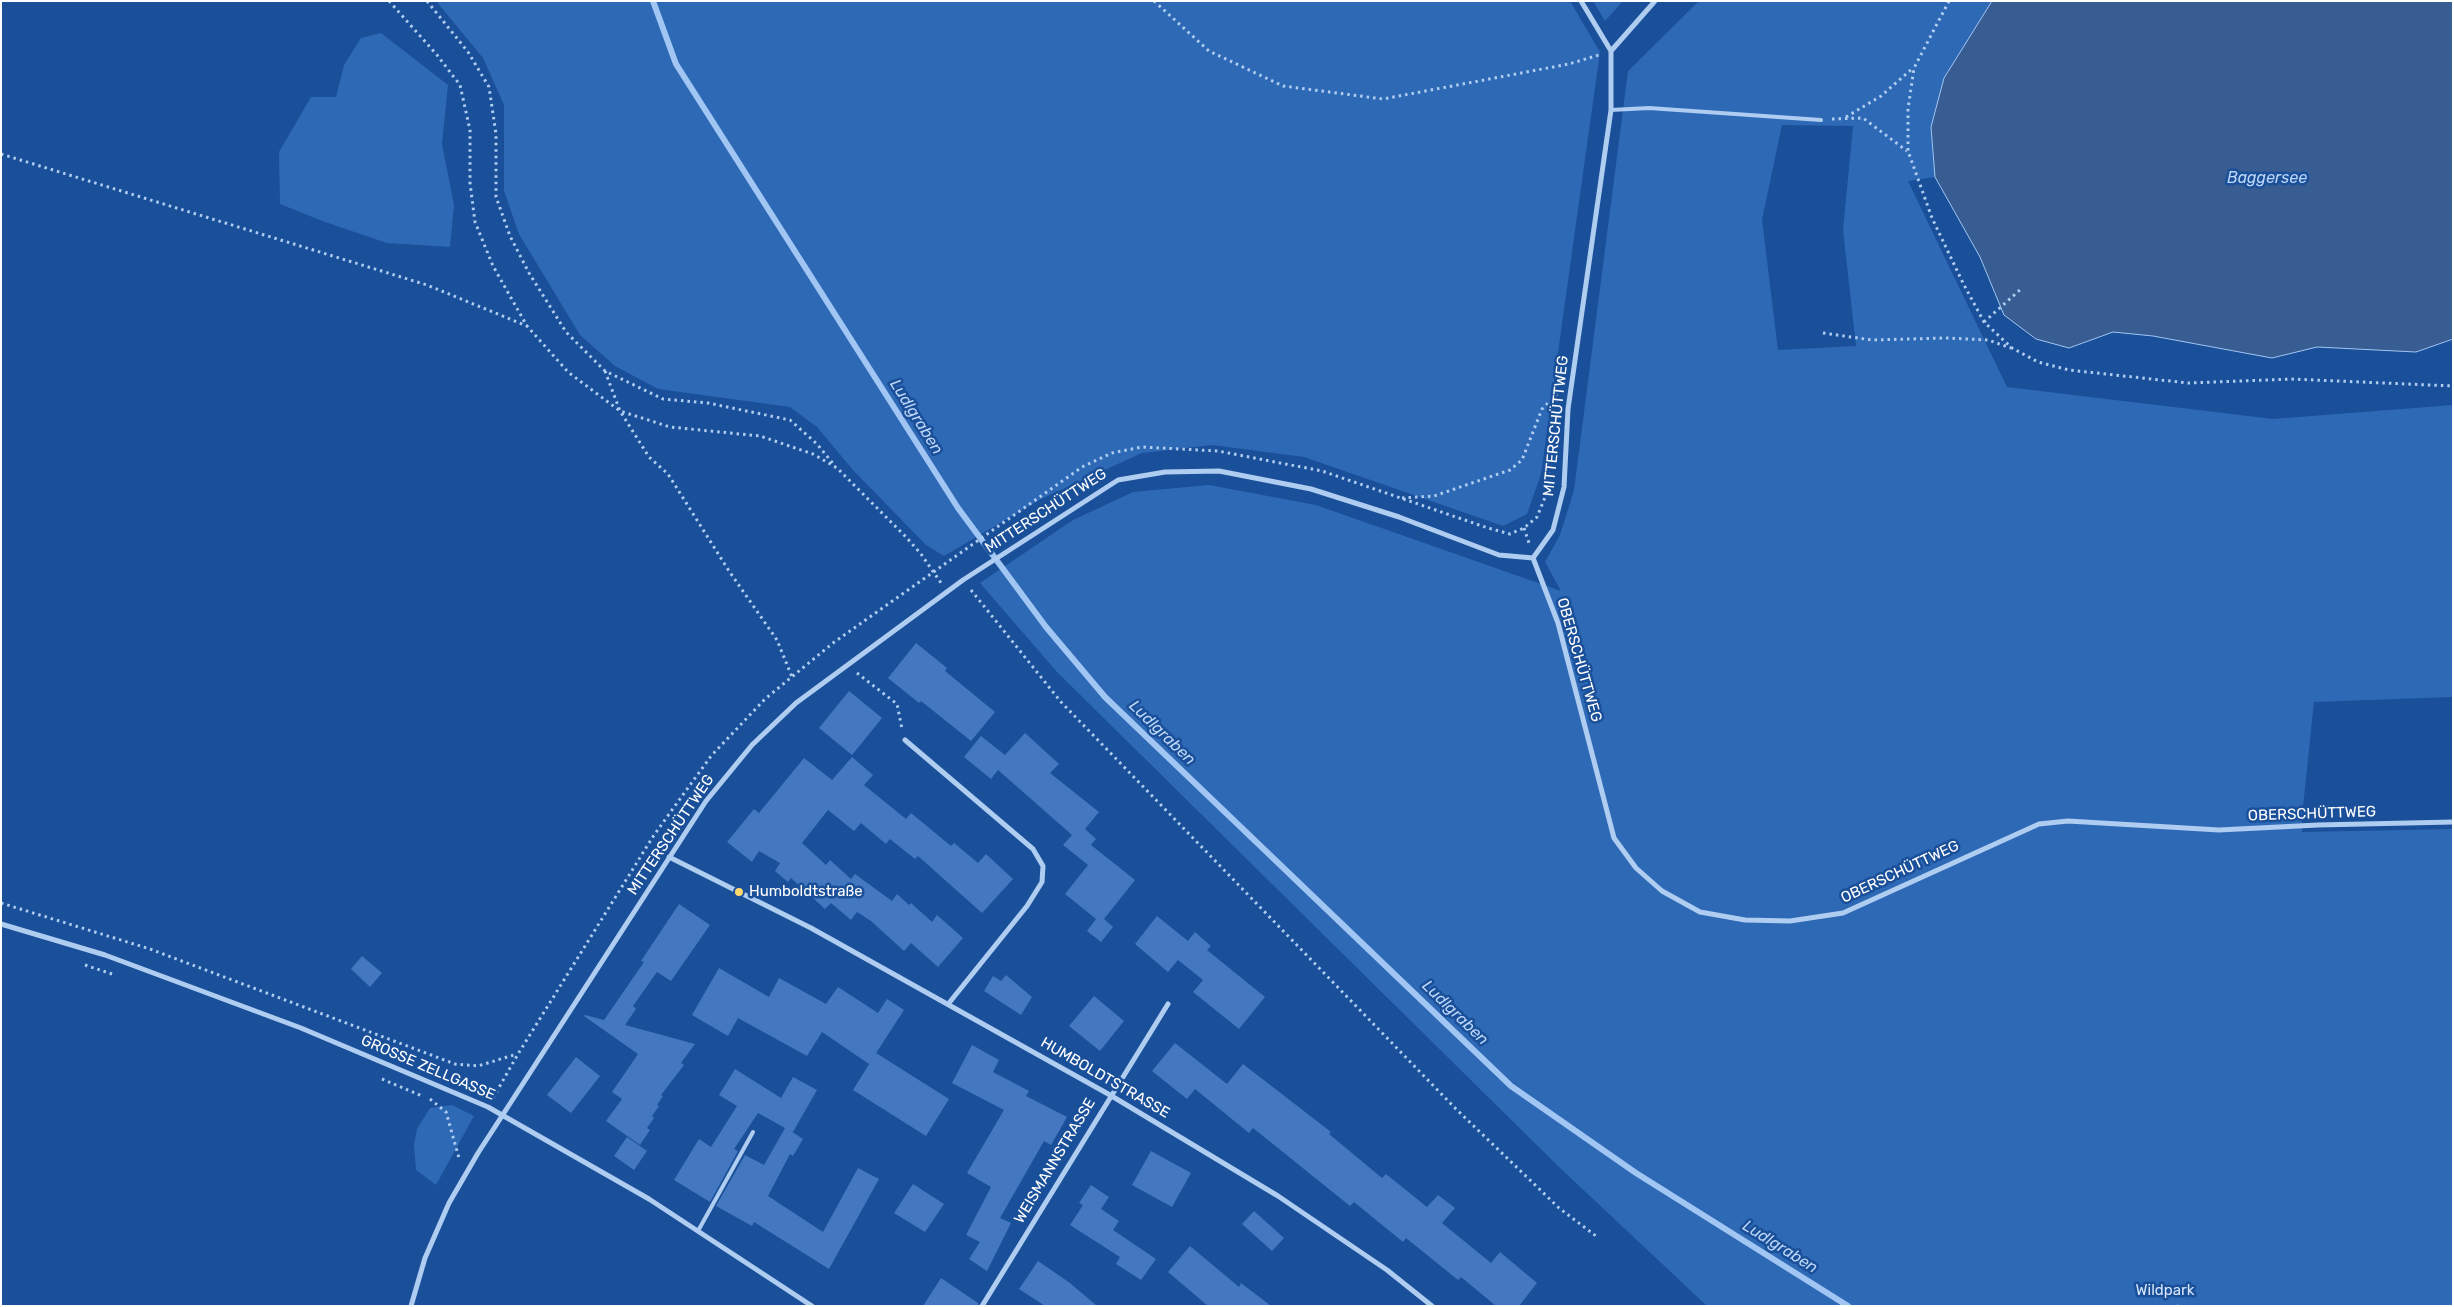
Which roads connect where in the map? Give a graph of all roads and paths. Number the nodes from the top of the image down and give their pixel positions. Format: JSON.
{"nodes":[{"id":1,"x":389,"y":1,"type":"edge"},
{"id":2,"x":428,"y":1,"type":"edge"},
{"id":3,"x":1154,"y":1,"type":"edge"},
{"id":4,"x":1581,"y":1,"type":"edge"},
{"id":5,"x":1655,"y":1,"type":"edge"},
{"id":6,"x":1949,"y":1,"type":"edge"},
{"id":7,"x":1611,"y":50,"type":"junction"},
{"id":8,"x":1914,"y":68,"type":"junction"},
{"id":9,"x":1611,"y":110,"type":"junction"},
{"id":10,"x":1845,"y":117,"type":"junction"},
{"id":11,"x":1821,"y":120,"type":"joint"},
{"id":12,"x":1908,"y":151,"type":"junction"},
{"id":13,"x":1,"y":154,"type":"edge"},
{"id":14,"x":2021,"y":289,"type":"dead end"},
{"id":15,"x":1984,"y":322,"type":"junction"},
{"id":16,"x":527,"y":326,"type":"junction"},
{"id":17,"x":1823,"y":333,"type":"dead end"},
{"id":18,"x":2012,"y":348,"type":"junction"},
{"id":19,"x":605,"y":371,"type":"junction"},
{"id":20,"x":2453,"y":386,"type":"edge"},
{"id":21,"x":1558,"y":400,"type":"dead end"},
{"id":22,"x":620,"y":410,"type":"junction"},
{"id":23,"x":1551,"y":455,"type":"dead end"},
{"id":24,"x":837,"y":468,"type":"junction"},
{"id":25,"x":1399,"y":498,"type":"junction"},
{"id":26,"x":958,"y":555,"type":"dead end"},
{"id":27,"x":1533,"y":558,"type":"junction"},
{"id":28,"x":963,"y":580,"type":"junction"},
{"id":29,"x":947,"y":591,"type":"junction"},
{"id":30,"x":846,"y":665,"type":"junction"},
{"id":31,"x":792,"y":677,"type":"dead end"},
{"id":32,"x":905,"y":740,"type":"joint"},
{"id":33,"x":2453,"y":822,"type":"edge"},
{"id":34,"x":669,"y":857,"type":"junction"},
{"id":35,"x":1,"y":903,"type":"edge"},
{"id":36,"x":1,"y":924,"type":"edge"},
{"id":37,"x":77,"y":962,"type":"dead end"},
{"id":38,"x":124,"y":978,"type":"dead end"},
{"id":39,"x":949,"y":1003,"type":"junction"},
{"id":40,"x":1168,"y":1004,"type":"dead end"},
{"id":41,"x":518,"y":1054,"type":"dead end"},
{"id":42,"x":380,"y":1078,"type":"dead end"},
{"id":43,"x":1110,"y":1095,"type":"junction"},
{"id":44,"x":502,"y":1113,"type":"junction"},
{"id":45,"x":753,"y":1132,"type":"dead end"},
{"id":46,"x":459,"y":1159,"type":"dead end"},
{"id":47,"x":698,"y":1231,"type":"junction"},
{"id":48,"x":1596,"y":1236,"type":"dead end"},
{"id":49,"x":411,"y":1306,"type":"edge"},
{"id":50,"x":812,"y":1306,"type":"edge"},
{"id":51,"x":982,"y":1306,"type":"edge"},
{"id":52,"x":1432,"y":1306,"type":"edge"}],
"edges":[{"from":1,"to":16,"type":"path"},
{"from":2,"to":19,"type":"path"},
{"from":3,"to":7,"type":"path"},
{"from":4,"to":7,"type":"street"},
{"from":5,"to":7,"type":"street"},
{"from":6,"to":8,"type":"path"},
{"from":7,"to":9,"type":"street","name":"MITTERSCHÜTTWEG"},
{"from":8,"to":10,"type":"path"},
{"from":8,"to":12,"type":"path"},
{"from":9,"to":11,"type":"lane"},
{"from":9,"to":27,"type":"street","name":"MITTERSCHÜTTWEG"},
{"from":10,"to":11,"type":"path"},
{"from":10,"to":12,"type":"path"},
{"from":12,"to":15,"type":"path"},
{"from":13,"to":16,"type":"path"},
{"from":14,"to":15,"type":"path"},
{"from":15,"to":18,"type":"path"},
{"from":16,"to":22,"type":"path"},
{"from":17,"to":18,"type":"path"},
{"from":18,"to":20,"type":"path"},
{"from":19,"to":22,"type":"path"},
{"from":19,"to":24,"type":"path"},
{"from":21,"to":25,"type":"path"},
{"from":22,"to":24,"type":"path"},
{"from":22,"to":31,"type":"path"},
{"from":23,"to":25,"type":"path"},
{"from":24,"to":29,"type":"path"},
{"from":25,"to":26,"type":"path"},
{"from":27,"to":28,"type":"street","name":"MITTERSCHÜTTWEG"},
{"from":27,"to":33,"type":"street","name":"OBERSCHÜTTWEG"},
{"from":28,"to":29,"type":"street","name":"MITTERSCHÜTTWEG"},
{"from":28,"to":48,"type":"path"},
{"from":29,"to":30,"type":"street","name":"MITTERSCHÜTTWEG"},
{"from":30,"to":32,"type":"path"},
{"from":30,"to":34,"type":"street","name":"MITTERSCHÜTTWEG"},
{"from":32,"to":39,"type":"street"},
{"from":34,"to":39,"type":"street","name":"HUMBOLDTSTRASSE"},
{"from":34,"to":44,"type":"street","name":"MITTERSCHÜTTWEG"},
{"from":35,"to":41,"type":"path"},
{"from":36,"to":44,"type":"street","name":"GROSSE ZELLGASSE"},
{"from":37,"to":38,"type":"path"},
{"from":39,"to":43,"type":"street","name":"HUMBOLDTSTRASSE"},
{"from":40,"to":43,"type":"street","name":"WEISMANNSTRASSE"},
{"from":42,"to":46,"type":"path"},
{"from":43,"to":51,"type":"street","name":"WEISMANNSTRASSE"},
{"from":43,"to":52,"type":"street","name":"HUMBOLDTSTRASSE"},
{"from":44,"to":47,"type":"street","name":"GROSSE ZELLGASSE"},
{"from":44,"to":49,"type":"street","name":"MITTERSCHÜTTWEG"},
{"from":45,"to":47,"type":"lane"},
{"from":47,"to":50,"type":"street","name":"GROSSE ZELLGASSE"}]}
